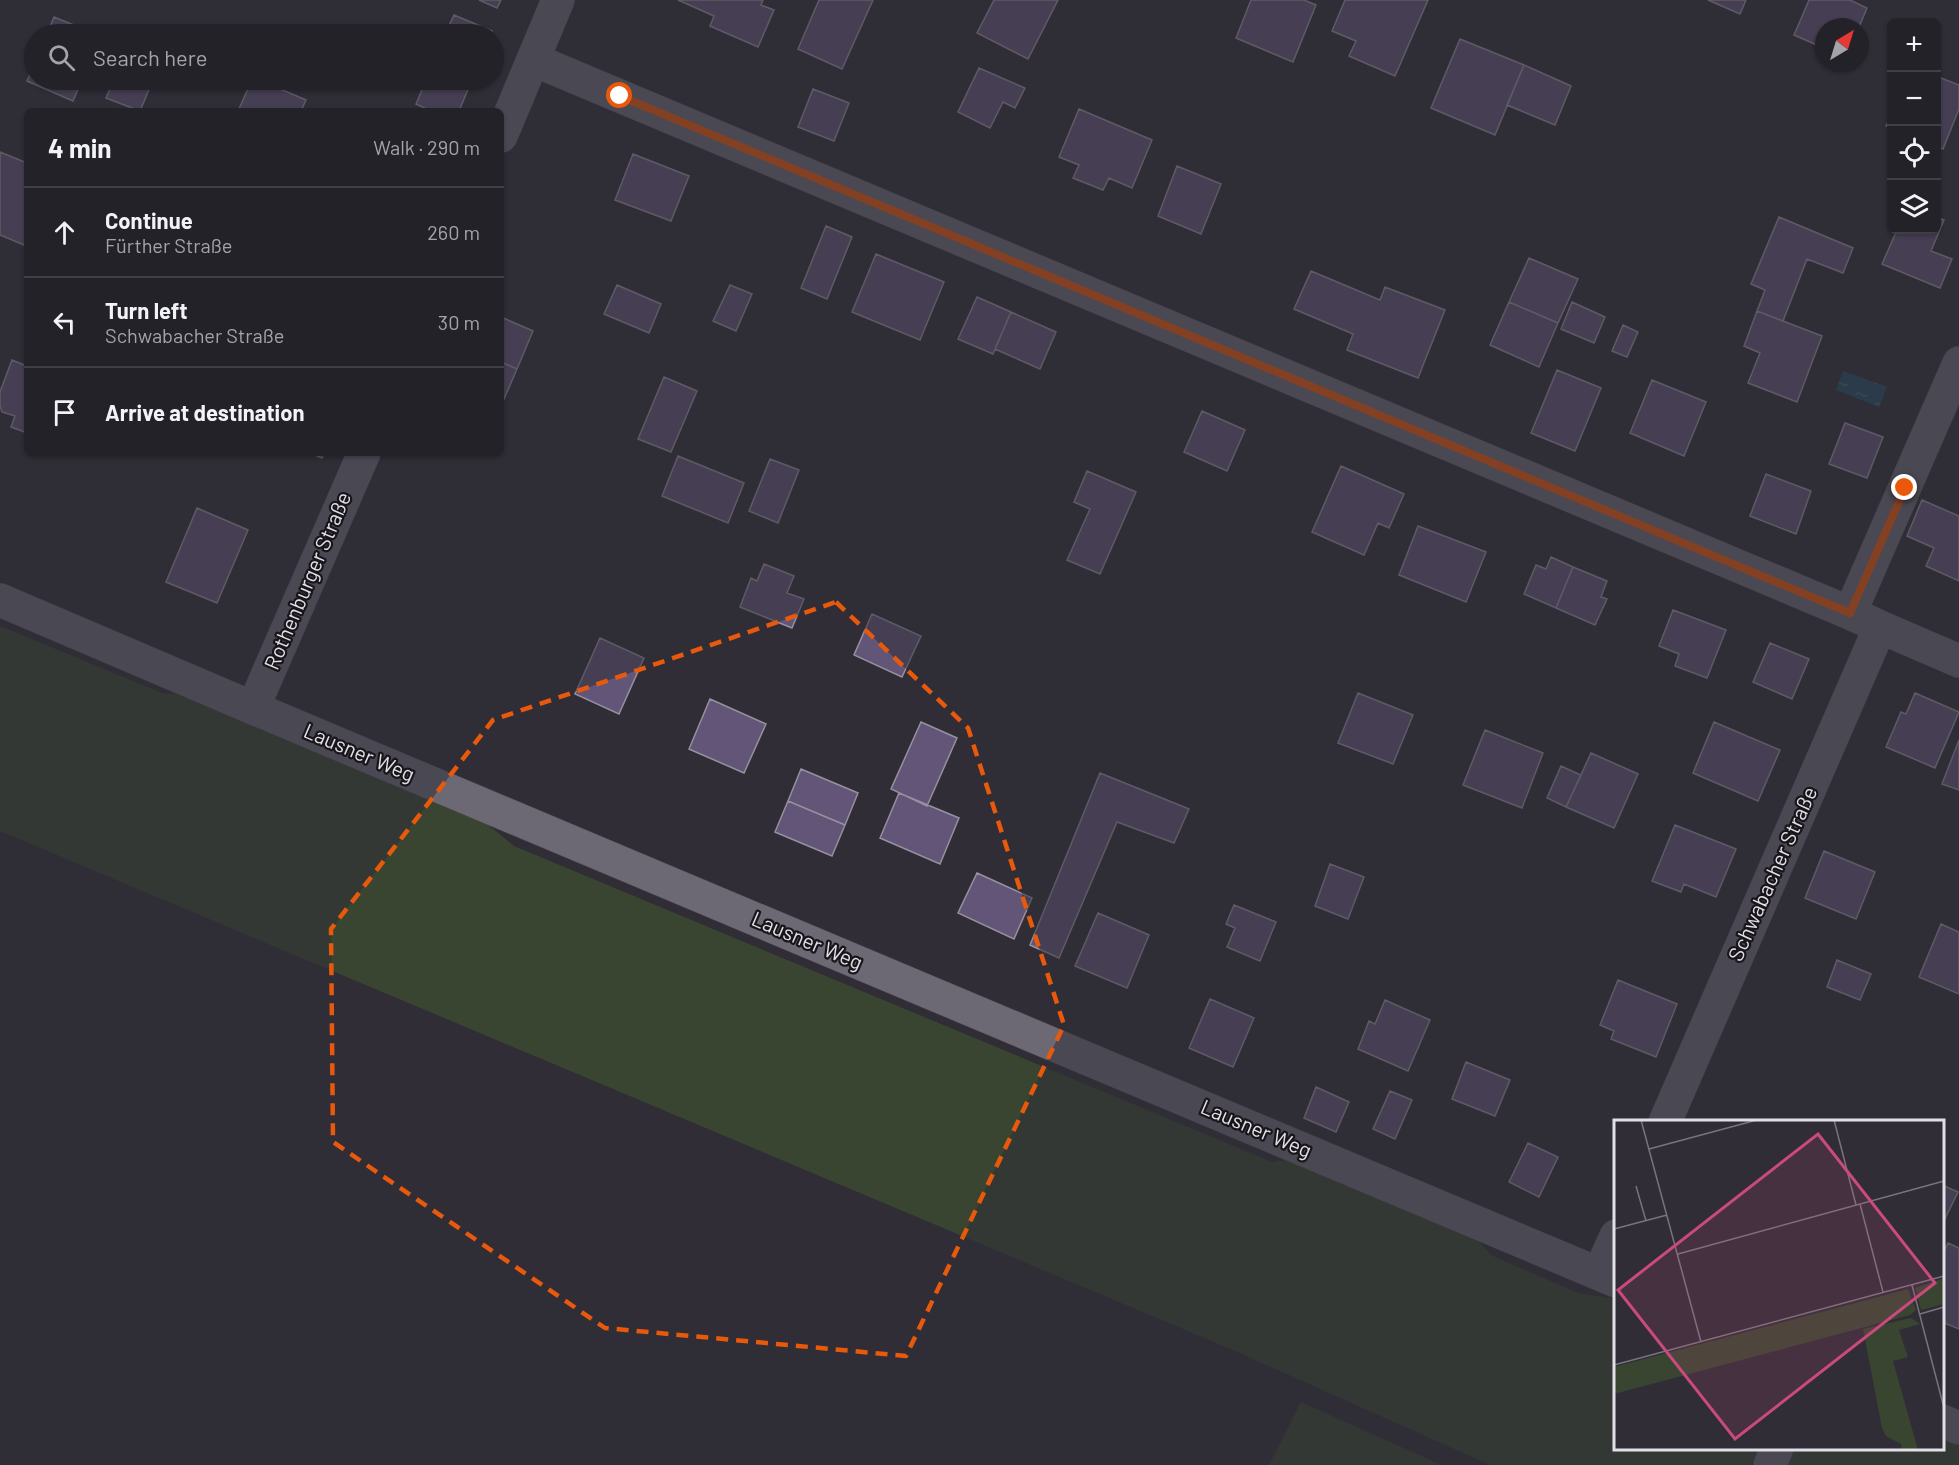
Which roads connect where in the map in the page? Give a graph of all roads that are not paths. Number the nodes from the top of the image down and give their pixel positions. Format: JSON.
{"nodes":[{"id":1,"x":558,"y":0,"type":"edge"},
{"id":2,"x":534,"y":60,"type":"junction"},
{"id":3,"x":504,"y":129,"type":"edge"},
{"id":4,"x":1959,"y":363,"type":"edge"},
{"id":5,"x":363,"y":456,"type":"edge"},
{"id":6,"x":0,"y":600,"type":"edge"},
{"id":7,"x":1850,"y":613,"type":"junction"},
{"id":8,"x":1880,"y":627,"type":"junction"},
{"id":9,"x":1959,"y":661,"type":"edge"},
{"id":10,"x":253,"y":708,"type":"junction"},
{"id":11,"x":1666,"y":1120,"type":"edge"},
{"id":12,"x":1614,"y":1245,"type":"edge"},
{"id":13,"x":1607,"y":1277,"type":"edge"},
{"id":14,"x":1944,"y":1422,"type":"edge"},
{"id":15,"x":1959,"y":1428,"type":"edge"},
{"id":16,"x":1777,"y":1450,"type":"edge"},
{"id":17,"x":1770,"y":1465,"type":"edge"}],
"edges":[{"from":1,"to":2,"type":"street"},
{"from":2,"to":3,"type":"street"},
{"from":2,"to":7,"type":"street"},
{"from":4,"to":7,"type":"street"},
{"from":5,"to":10,"type":"street","name":"Rothenburger Straße"},
{"from":6,"to":10,"type":"street","name":"Lausner Weg"},
{"from":7,"to":8,"type":"street"},
{"from":8,"to":9,"type":"street"},
{"from":8,"to":11,"type":"street","name":"Schwabacher Straße"},
{"from":10,"to":13,"type":"street","name":"Lausner Weg"},
{"from":12,"to":13,"type":"street"},
{"from":14,"to":15,"type":"street"},
{"from":16,"to":17,"type":"street"}]}
